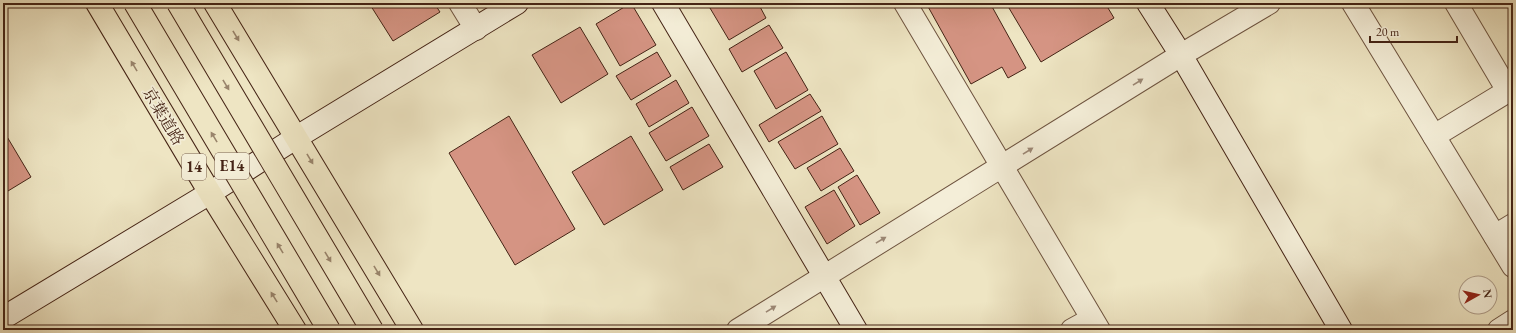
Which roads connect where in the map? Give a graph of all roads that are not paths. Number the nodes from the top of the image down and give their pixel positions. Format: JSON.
{"nodes":[{"id":1,"x":96,"y":3,"type":"edge"},
{"id":2,"x":135,"y":3,"type":"edge"},
{"id":3,"x":178,"y":3,"type":"edge"},
{"id":4,"x":215,"y":3,"type":"edge"},
{"id":5,"x":460,"y":3,"type":"edge"},
{"id":6,"x":517,"y":3,"type":"edge"},
{"id":7,"x":663,"y":3,"type":"edge"},
{"id":8,"x":905,"y":3,"type":"edge"},
{"id":9,"x":1148,"y":3,"type":"edge"},
{"id":10,"x":1269,"y":3,"type":"edge"},
{"id":11,"x":1353,"y":3,"type":"edge"},
{"id":12,"x":1456,"y":3,"type":"edge"},
{"id":13,"x":476,"y":29,"type":"junction"},
{"id":14,"x":1181,"y":55,"type":"junction"},
{"id":15,"x":1511,"y":90,"type":"edge"},
{"id":16,"x":1434,"y":136,"type":"junction"},
{"id":17,"x":297,"y":137,"type":"junction"},
{"id":18,"x":1002,"y":167,"type":"junction"},
{"id":19,"x":210,"y":194,"type":"junction"},
{"id":20,"x":1504,"y":230,"type":"edge"},
{"id":21,"x":1513,"y":266,"type":"edge"},
{"id":22,"x":824,"y":276,"type":"junction"},
{"id":23,"x":3,"y":318,"type":"edge"},
{"id":24,"x":1513,"y":321,"type":"edge"},
{"id":25,"x":1095,"y":324,"type":"edge"},
{"id":26,"x":295,"y":330,"type":"edge"},
{"id":27,"x":329,"y":330,"type":"edge"},
{"id":28,"x":372,"y":330,"type":"edge"},
{"id":29,"x":412,"y":330,"type":"edge"},
{"id":30,"x":738,"y":330,"type":"edge"},
{"id":31,"x":856,"y":330,"type":"edge"},
{"id":32,"x":1072,"y":330,"type":"edge"},
{"id":33,"x":1341,"y":330,"type":"edge"},
{"id":34,"x":1499,"y":330,"type":"edge"}],
"edges":[{"from":19,"to":1,"type":"highway","name":"京葉道路","number":"14","one_way":true},
{"from":27,"to":2,"type":"highway","name":"京葉道路","number":"E14","one_way":true,"bridge":true},
{"from":3,"to":28,"type":"highway","number":"E14","one_way":true,"bridge":true},
{"from":4,"to":17,"type":"highway","one_way":true},
{"from":5,"to":13,"type":"street"},
{"from":6,"to":13,"type":"street"},
{"from":7,"to":22,"type":"street"},
{"from":8,"to":18,"type":"street"},
{"from":9,"to":14,"type":"street"},
{"from":10,"to":14,"type":"street"},
{"from":11,"to":16,"type":"street"},
{"from":12,"to":15,"type":"street"},
{"from":13,"to":17,"type":"street"},
{"from":18,"to":14,"type":"street","one_way":true},
{"from":14,"to":33,"type":"street"},
{"from":15,"to":16,"type":"street"},
{"from":16,"to":20,"type":"street"},
{"from":17,"to":19,"type":"street"},
{"from":17,"to":29,"type":"highway","one_way":true},
{"from":22,"to":18,"type":"street","one_way":true},
{"from":18,"to":25,"type":"street"},
{"from":19,"to":23,"type":"street"},
{"from":26,"to":19,"type":"highway","name":"京葉道路","number":"14","one_way":true},
{"from":20,"to":21,"type":"street"},
{"from":30,"to":22,"type":"street","one_way":true},
{"from":22,"to":31,"type":"street"},
{"from":24,"to":34,"type":"street"},
{"from":25,"to":32,"type":"street"}]}
